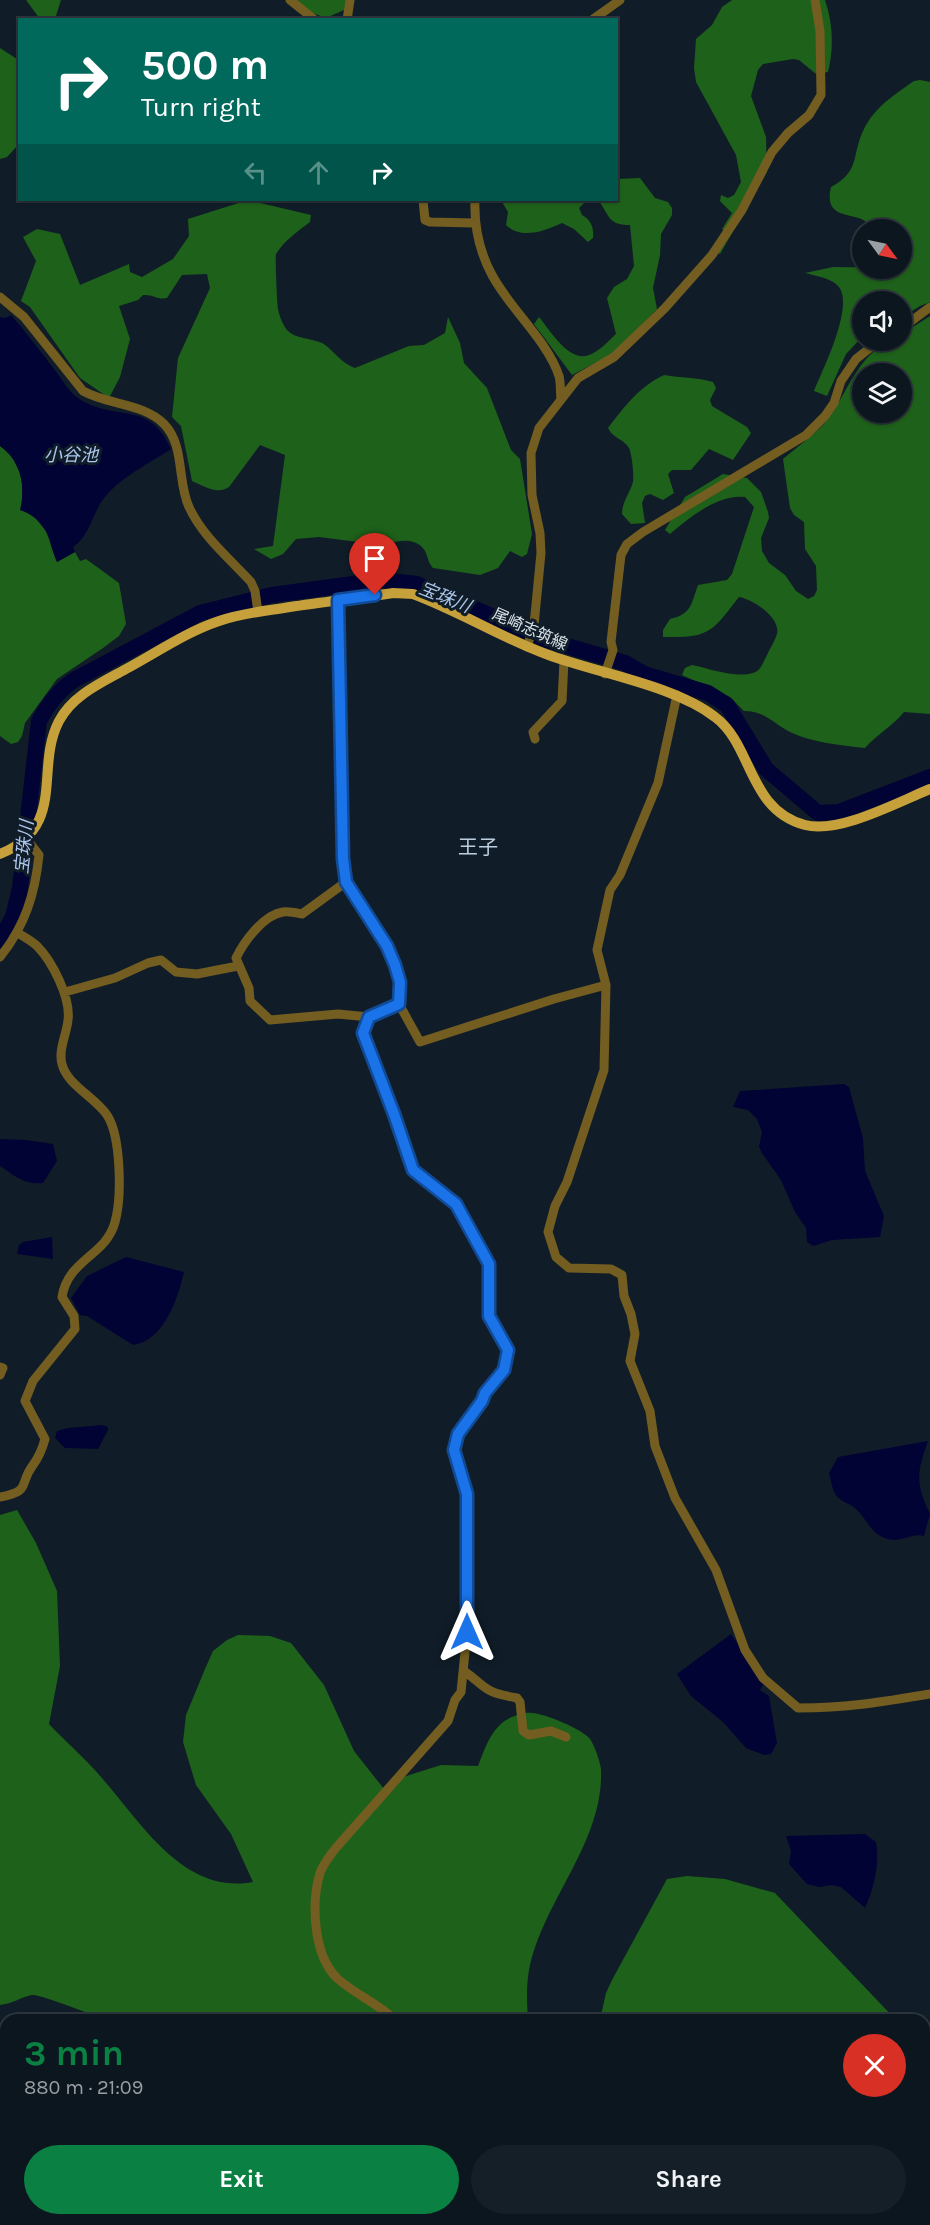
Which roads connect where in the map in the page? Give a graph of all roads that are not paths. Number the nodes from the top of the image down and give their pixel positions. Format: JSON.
{"nodes":[{"id":1,"x":290,"y":0,"type":"edge"},
{"id":2,"x":350,"y":0,"type":"edge"},
{"id":3,"x":620,"y":0,"type":"edge"},
{"id":4,"x":815,"y":0,"type":"edge"},
{"id":5,"x":312,"y":18,"type":"edge"},
{"id":6,"x":347,"y":18,"type":"edge"},
{"id":7,"x":594,"y":18,"type":"edge"},
{"id":8,"x":423,"y":201,"type":"edge"},
{"id":9,"x":475,"y":201,"type":"edge"},
{"id":10,"x":474,"y":223,"type":"junction"},
{"id":11,"x":0,"y":297,"type":"edge"},
{"id":12,"x":930,"y":307,"type":"edge"},
{"id":13,"x":912,"y":320,"type":"edge"},
{"id":14,"x":865,"y":351,"type":"edge"},
{"id":15,"x":561,"y":399,"type":"junction"},
{"id":16,"x":338,"y":600,"type":"junction"},
{"id":17,"x":257,"y":610,"type":"junction"},
{"id":18,"x":528,"y":644,"type":"junction"},
{"id":19,"x":564,"y":661,"type":"junction"},
{"id":20,"x":606,"y":669,"type":"junction"},
{"id":21,"x":677,"y":695,"type":"junction"},
{"id":22,"x":535,"y":740,"type":"dead end"},
{"id":23,"x":930,"y":789,"type":"edge"},
{"id":24,"x":26,"y":843,"type":"junction"},
{"id":25,"x":0,"y":854,"type":"edge"},
{"id":26,"x":346,"y":882,"type":"junction"},
{"id":27,"x":18,"y":933,"type":"junction"},
{"id":28,"x":0,"y":957,"type":"edge"},
{"id":29,"x":238,"y":966,"type":"junction"},
{"id":30,"x":606,"y":985,"type":"junction"},
{"id":31,"x":65,"y":992,"type":"junction"},
{"id":32,"x":399,"y":1004,"type":"junction"},
{"id":33,"x":369,"y":1017,"type":"junction"},
{"id":34,"x":0,"y":1367,"type":"edge"},
{"id":35,"x":0,"y":1375,"type":"edge"},
{"id":36,"x":0,"y":1497,"type":"edge"},
{"id":37,"x":464,"y":1671,"type":"junction"},
{"id":38,"x":930,"y":1694,"type":"edge"},
{"id":39,"x":566,"y":1737,"type":"dead end"},
{"id":40,"x":387,"y":2014,"type":"edge"}],
"edges":[{"from":1,"to":5,"type":"street"},
{"from":2,"to":6,"type":"street"},
{"from":3,"to":7,"type":"street"},
{"from":4,"to":15,"type":"street"},
{"from":8,"to":10,"type":"street"},
{"from":9,"to":10,"type":"street"},
{"from":10,"to":15,"type":"street"},
{"from":11,"to":17,"type":"street"},
{"from":12,"to":13,"type":"street"},
{"from":14,"to":20,"type":"street"},
{"from":15,"to":18,"type":"street"},
{"from":16,"to":17,"type":"main road","name":"尾崎志筑線"},
{"from":16,"to":18,"type":"main road","name":"尾崎志筑線"},
{"from":16,"to":26,"type":"street"},
{"from":17,"to":24,"type":"main road","name":"尾崎志筑線"},
{"from":18,"to":19,"type":"main road","name":"尾崎志筑線"},
{"from":19,"to":20,"type":"main road","name":"尾崎志筑線"},
{"from":19,"to":22,"type":"street"},
{"from":20,"to":21,"type":"main road","name":"尾崎志筑線"},
{"from":21,"to":23,"type":"main road","name":"尾崎志筑線"},
{"from":21,"to":30,"type":"street"},
{"from":24,"to":25,"type":"main road","name":"尾崎志筑線"},
{"from":24,"to":27,"type":"street"},
{"from":26,"to":29,"type":"street"},
{"from":26,"to":32,"type":"street"},
{"from":27,"to":28,"type":"street"},
{"from":27,"to":31,"type":"street"},
{"from":29,"to":31,"type":"street"},
{"from":29,"to":33,"type":"street"},
{"from":30,"to":32,"type":"street"},
{"from":30,"to":38,"type":"street"},
{"from":31,"to":36,"type":"street"},
{"from":32,"to":33,"type":"street"},
{"from":33,"to":37,"type":"street"},
{"from":34,"to":35,"type":"street"},
{"from":37,"to":39,"type":"street"},
{"from":37,"to":40,"type":"street"}]}
